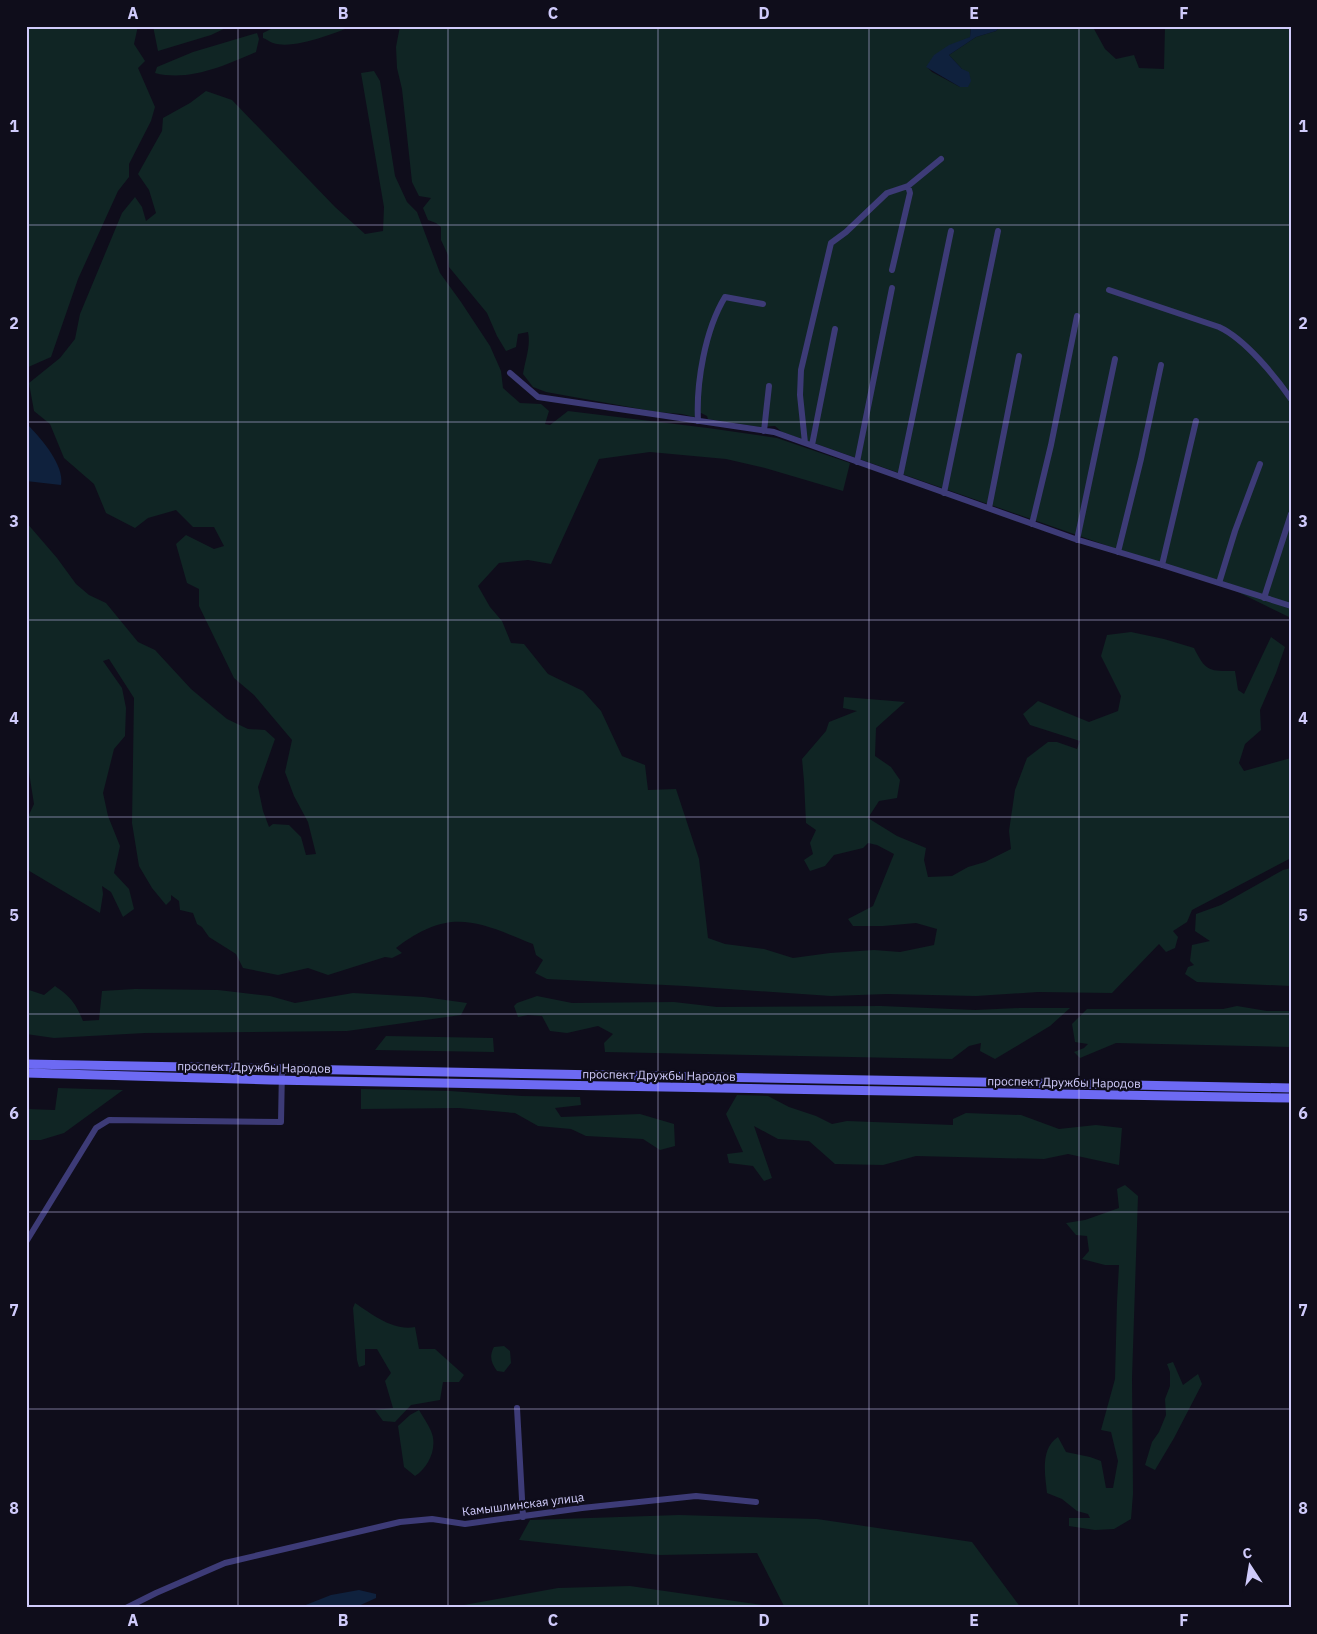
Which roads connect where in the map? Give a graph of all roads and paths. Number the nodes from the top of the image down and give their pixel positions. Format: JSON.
{"nodes":[{"id":1,"x":941,"y":159,"type":"dead end"},
{"id":2,"x":908,"y":186,"type":"junction"},
{"id":3,"x":951,"y":231,"type":"dead end"},
{"id":4,"x":998,"y":231,"type":"dead end"},
{"id":5,"x":892,"y":270,"type":"dead end"},
{"id":6,"x":892,"y":288,"type":"dead end"},
{"id":7,"x":1109,"y":290,"type":"dead end"},
{"id":8,"x":763,"y":304,"type":"dead end"},
{"id":9,"x":1077,"y":316,"type":"dead end"},
{"id":10,"x":836,"y":328,"type":"dead end"},
{"id":11,"x":1019,"y":356,"type":"dead end"},
{"id":12,"x":1115,"y":359,"type":"dead end"},
{"id":13,"x":1161,"y":365,"type":"dead end"},
{"id":14,"x":510,"y":373,"type":"dead end"},
{"id":15,"x":769,"y":386,"type":"dead end"},
{"id":16,"x":1291,"y":399,"type":"edge"},
{"id":17,"x":698,"y":421,"type":"junction"},
{"id":18,"x":1196,"y":421,"type":"dead end"},
{"id":19,"x":764,"y":431,"type":"junction"},
{"id":20,"x":809,"y":444,"type":"junction"},
{"id":21,"x":857,"y":462,"type":"junction"},
{"id":22,"x":1260,"y":464,"type":"dead end"},
{"id":23,"x":900,"y":477,"type":"junction"},
{"id":24,"x":944,"y":493,"type":"junction"},
{"id":25,"x":989,"y":508,"type":"junction"},
{"id":26,"x":1291,"y":514,"type":"edge"},
{"id":27,"x":1032,"y":524,"type":"junction"},
{"id":28,"x":1077,"y":540,"type":"junction"},
{"id":29,"x":1118,"y":552,"type":"junction"},
{"id":30,"x":1162,"y":565,"type":"junction"},
{"id":31,"x":1219,"y":583,"type":"junction"},
{"id":32,"x":1264,"y":598,"type":"junction"},
{"id":33,"x":1291,"y":606,"type":"edge"},
{"id":34,"x":26,"y":1064,"type":"edge"},
{"id":35,"x":282,"y":1069,"type":"junction"},
{"id":36,"x":26,"y":1073,"type":"edge"},
{"id":37,"x":282,"y":1080,"type":"junction"},
{"id":38,"x":1291,"y":1088,"type":"edge"},
{"id":39,"x":1291,"y":1098,"type":"edge"},
{"id":40,"x":26,"y":1242,"type":"edge"},
{"id":41,"x":517,"y":1408,"type":"dead end"},
{"id":42,"x":756,"y":1502,"type":"dead end"},
{"id":43,"x":523,"y":1517,"type":"junction"},
{"id":44,"x":126,"y":1608,"type":"edge"}],
"edges":[{"from":1,"to":2,"type":"street"},
{"from":2,"to":5,"type":"street"},
{"from":2,"to":20,"type":"street"},
{"from":3,"to":23,"type":"street"},
{"from":4,"to":24,"type":"street"},
{"from":6,"to":21,"type":"street"},
{"from":7,"to":16,"type":"street"},
{"from":8,"to":17,"type":"street"},
{"from":9,"to":27,"type":"street"},
{"from":10,"to":20,"type":"street"},
{"from":11,"to":25,"type":"street"},
{"from":12,"to":28,"type":"street"},
{"from":13,"to":29,"type":"street"},
{"from":14,"to":17,"type":"street"},
{"from":15,"to":19,"type":"street"},
{"from":17,"to":19,"type":"street"},
{"from":18,"to":30,"type":"street"},
{"from":19,"to":20,"type":"street"},
{"from":20,"to":21,"type":"street"},
{"from":21,"to":23,"type":"street"},
{"from":22,"to":31,"type":"street"},
{"from":23,"to":24,"type":"street"},
{"from":24,"to":25,"type":"street"},
{"from":25,"to":27,"type":"street"},
{"from":26,"to":32,"type":"street"},
{"from":27,"to":28,"type":"street"},
{"from":28,"to":29,"type":"street"},
{"from":29,"to":30,"type":"street"},
{"from":30,"to":31,"type":"street"},
{"from":31,"to":32,"type":"street"},
{"from":32,"to":33,"type":"street"},
{"from":34,"to":35,"type":"main road","name":"проспект Дружбы Народов"},
{"from":35,"to":37,"type":"street"},
{"from":35,"to":38,"type":"main road","name":"проспект Дружбы Народов"},
{"from":36,"to":37,"type":"main road","name":"проспект Дружбы Народов"},
{"from":37,"to":39,"type":"main road","name":"проспект Дружбы Народов"},
{"from":37,"to":40,"type":"street"},
{"from":41,"to":43,"type":"street"},
{"from":42,"to":43,"type":"street","name":"Камышлинская улица"},
{"from":43,"to":44,"type":"street","name":"Камышлинская улица"}]}
